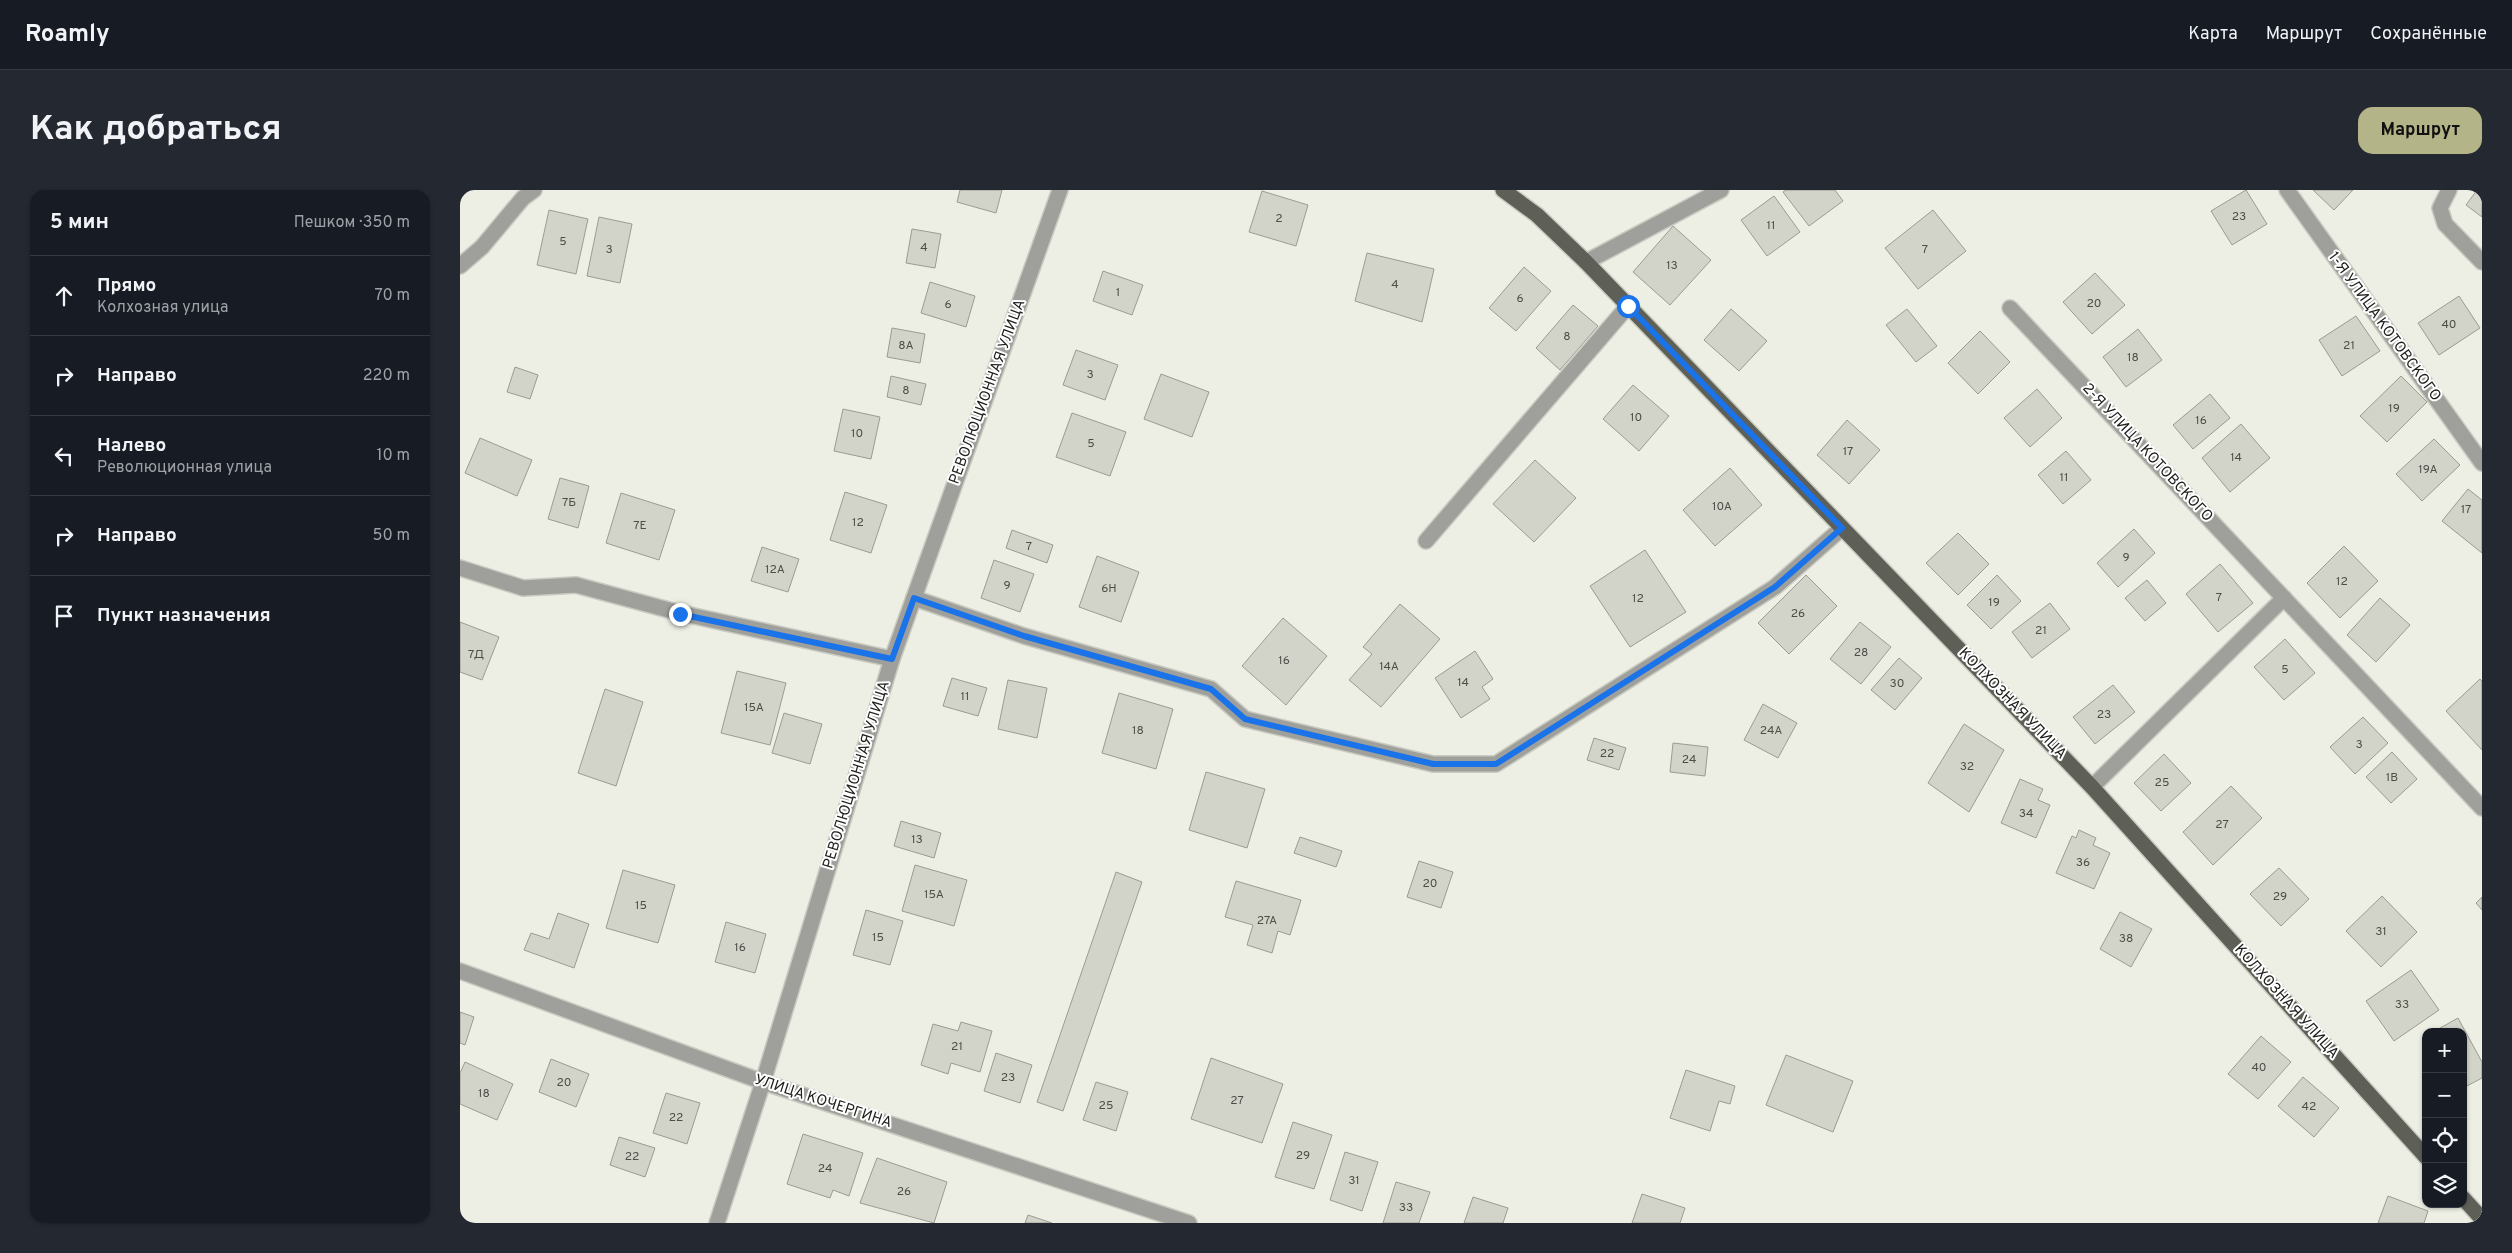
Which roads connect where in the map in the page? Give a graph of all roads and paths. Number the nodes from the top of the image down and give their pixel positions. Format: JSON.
{"nodes":[{"id":1,"x":534,"y":190,"type":"edge"},
{"id":2,"x":1060,"y":190,"type":"edge"},
{"id":3,"x":1503,"y":190,"type":"edge"},
{"id":4,"x":1721,"y":190,"type":"edge"},
{"id":5,"x":2287,"y":190,"type":"edge"},
{"id":6,"x":2449,"y":190,"type":"edge"},
{"id":7,"x":1586,"y":262,"type":"junction"},
{"id":8,"x":2482,"y":262,"type":"edge"},
{"id":9,"x":460,"y":266,"type":"edge"},
{"id":10,"x":1628,"y":306,"type":"junction"},
{"id":11,"x":2010,"y":308,"type":"dead end"},
{"id":12,"x":2482,"y":463,"type":"edge"},
{"id":13,"x":1842,"y":528,"type":"junction"},
{"id":14,"x":1426,"y":541,"type":"dead end"},
{"id":15,"x":460,"y":568,"type":"edge"},
{"id":16,"x":914,"y":598,"type":"junction"},
{"id":17,"x":2284,"y":598,"type":"junction"},
{"id":18,"x":892,"y":659,"type":"junction"},
{"id":19,"x":2092,"y":787,"type":"junction"},
{"id":20,"x":2482,"y":808,"type":"edge"},
{"id":21,"x":460,"y":971,"type":"edge"},
{"id":22,"x":763,"y":1082,"type":"junction"},
{"id":23,"x":2422,"y":1152,"type":"edge"},
{"id":24,"x":2467,"y":1202,"type":"edge"},
{"id":25,"x":2482,"y":1219,"type":"edge"},
{"id":26,"x":717,"y":1223,"type":"edge"},
{"id":27,"x":1189,"y":1223,"type":"edge"}],
"edges":[{"from":1,"to":9,"type":"street"},
{"from":2,"to":16,"type":"street","name":"РЕВОЛЮЦИОННАЯ УЛИЦА"},
{"from":3,"to":7,"type":"main road","name":"КОЛХОЗНАЯ УЛИЦА"},
{"from":4,"to":7,"type":"street"},
{"from":5,"to":12,"type":"street","name":"1-Я УЛИЦА КОТОВСКОГО"},
{"from":6,"to":8,"type":"street"},
{"from":7,"to":10,"type":"main road","name":"КОЛХОЗНАЯ УЛИЦА"},
{"from":10,"to":13,"type":"main road","name":"КОЛХОЗНАЯ УЛИЦА"},
{"from":10,"to":14,"type":"street"},
{"from":11,"to":17,"type":"street","name":"2-Я УЛИЦА КОТОВСКОГО"},
{"from":13,"to":16,"type":"street"},
{"from":13,"to":19,"type":"main road","name":"КОЛХОЗНАЯ УЛИЦА"},
{"from":15,"to":18,"type":"street"},
{"from":16,"to":18,"type":"street","name":"РЕВОЛЮЦИОННАЯ УЛИЦА"},
{"from":17,"to":19,"type":"street"},
{"from":17,"to":20,"type":"street","name":"2-Я УЛИЦА КОТОВСКОГО"},
{"from":18,"to":22,"type":"street","name":"РЕВОЛЮЦИОННАЯ УЛИЦА"},
{"from":19,"to":23,"type":"main road","name":"КОЛХОЗНАЯ УЛИЦА"},
{"from":21,"to":22,"type":"street","name":"УЛИЦА КОЧЕРГИНА"},
{"from":22,"to":26,"type":"street","name":"РЕВОЛЮЦИОННАЯ УЛИЦА"},
{"from":22,"to":27,"type":"street","name":"УЛИЦА КОЧЕРГИНА"},
{"from":24,"to":25,"type":"main road"}]}
